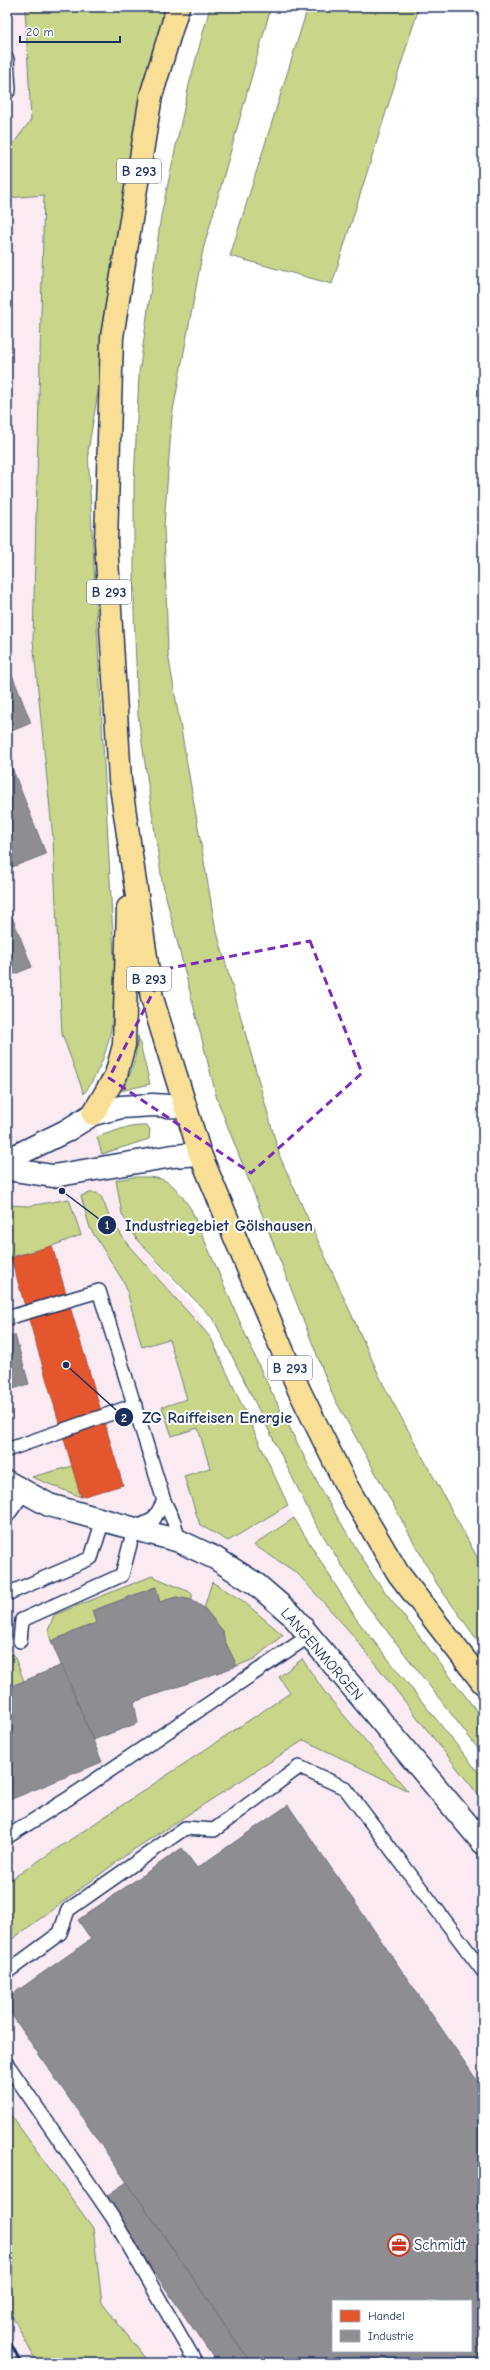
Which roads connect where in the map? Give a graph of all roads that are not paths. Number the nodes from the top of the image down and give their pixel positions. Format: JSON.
{"nodes":[{"id":1,"x":178,"y":7,"type":"edge"},
{"id":2,"x":7,"y":59,"type":"edge"},
{"id":3,"x":7,"y":92,"type":"edge"},
{"id":4,"x":130,"y":847,"type":"junction"},
{"id":5,"x":184,"y":1107,"type":"junction"},
{"id":6,"x":93,"y":1114,"type":"junction"},
{"id":7,"x":200,"y":1154,"type":"junction"},
{"id":8,"x":7,"y":1160,"type":"edge"},
{"id":9,"x":7,"y":1169,"type":"edge"},
{"id":10,"x":7,"y":1318,"type":"edge"},
{"id":11,"x":135,"y":1405,"type":"junction"},
{"id":12,"x":7,"y":1450,"type":"edge"},
{"id":13,"x":16,"y":1487,"type":"edge"},
{"id":14,"x":164,"y":1501,"type":"junction"},
{"id":15,"x":7,"y":1516,"type":"edge"},
{"id":16,"x":103,"y":1520,"type":"junction"},
{"id":17,"x":134,"y":1529,"type":"junction"},
{"id":18,"x":179,"y":1541,"type":"junction"},
{"id":19,"x":7,"y":1594,"type":"edge"},
{"id":20,"x":309,"y":1636,"type":"junction"},
{"id":21,"x":20,"y":1641,"type":"dead end"},
{"id":22,"x":483,"y":1683,"type":"edge"},
{"id":23,"x":7,"y":1837,"type":"edge"},
{"id":24,"x":483,"y":1843,"type":"edge"},
{"id":25,"x":483,"y":1971,"type":"edge"},
{"id":26,"x":7,"y":1972,"type":"edge"},
{"id":27,"x":7,"y":2064,"type":"edge"},
{"id":28,"x":196,"y":2363,"type":"edge"}],
"edges":[{"from":1,"to":4,"type":"main road","number":"B 293"},
{"from":2,"to":3,"type":"lane"},
{"from":4,"to":5,"type":"main road","number":"B 293"},
{"from":4,"to":6,"type":"main road"},
{"from":5,"to":6,"type":"street"},
{"from":5,"to":7,"type":"main road","number":"B 293"},
{"from":6,"to":8,"type":"street"},
{"from":7,"to":9,"type":"street"},
{"from":7,"to":22,"type":"main road","number":"B 293"},
{"from":10,"to":11,"type":"lane"},
{"from":11,"to":12,"type":"lane"},
{"from":11,"to":14,"type":"lane"},
{"from":13,"to":15,"type":"lane"},
{"from":13,"to":16,"type":"street","name":"LANGENMORGEN"},
{"from":14,"to":17,"type":"lane"},
{"from":14,"to":18,"type":"lane"},
{"from":16,"to":17,"type":"street","name":"LANGENMORGEN"},
{"from":16,"to":19,"type":"lane"},
{"from":17,"to":18,"type":"street","name":"LANGENMORGEN"},
{"from":17,"to":21,"type":"lane"},
{"from":18,"to":20,"type":"street","name":"LANGENMORGEN"},
{"from":20,"to":23,"type":"lane"},
{"from":20,"to":24,"type":"street","name":"LANGENMORGEN"},
{"from":25,"to":26,"type":"lane"},
{"from":27,"to":28,"type":"lane"}]}
